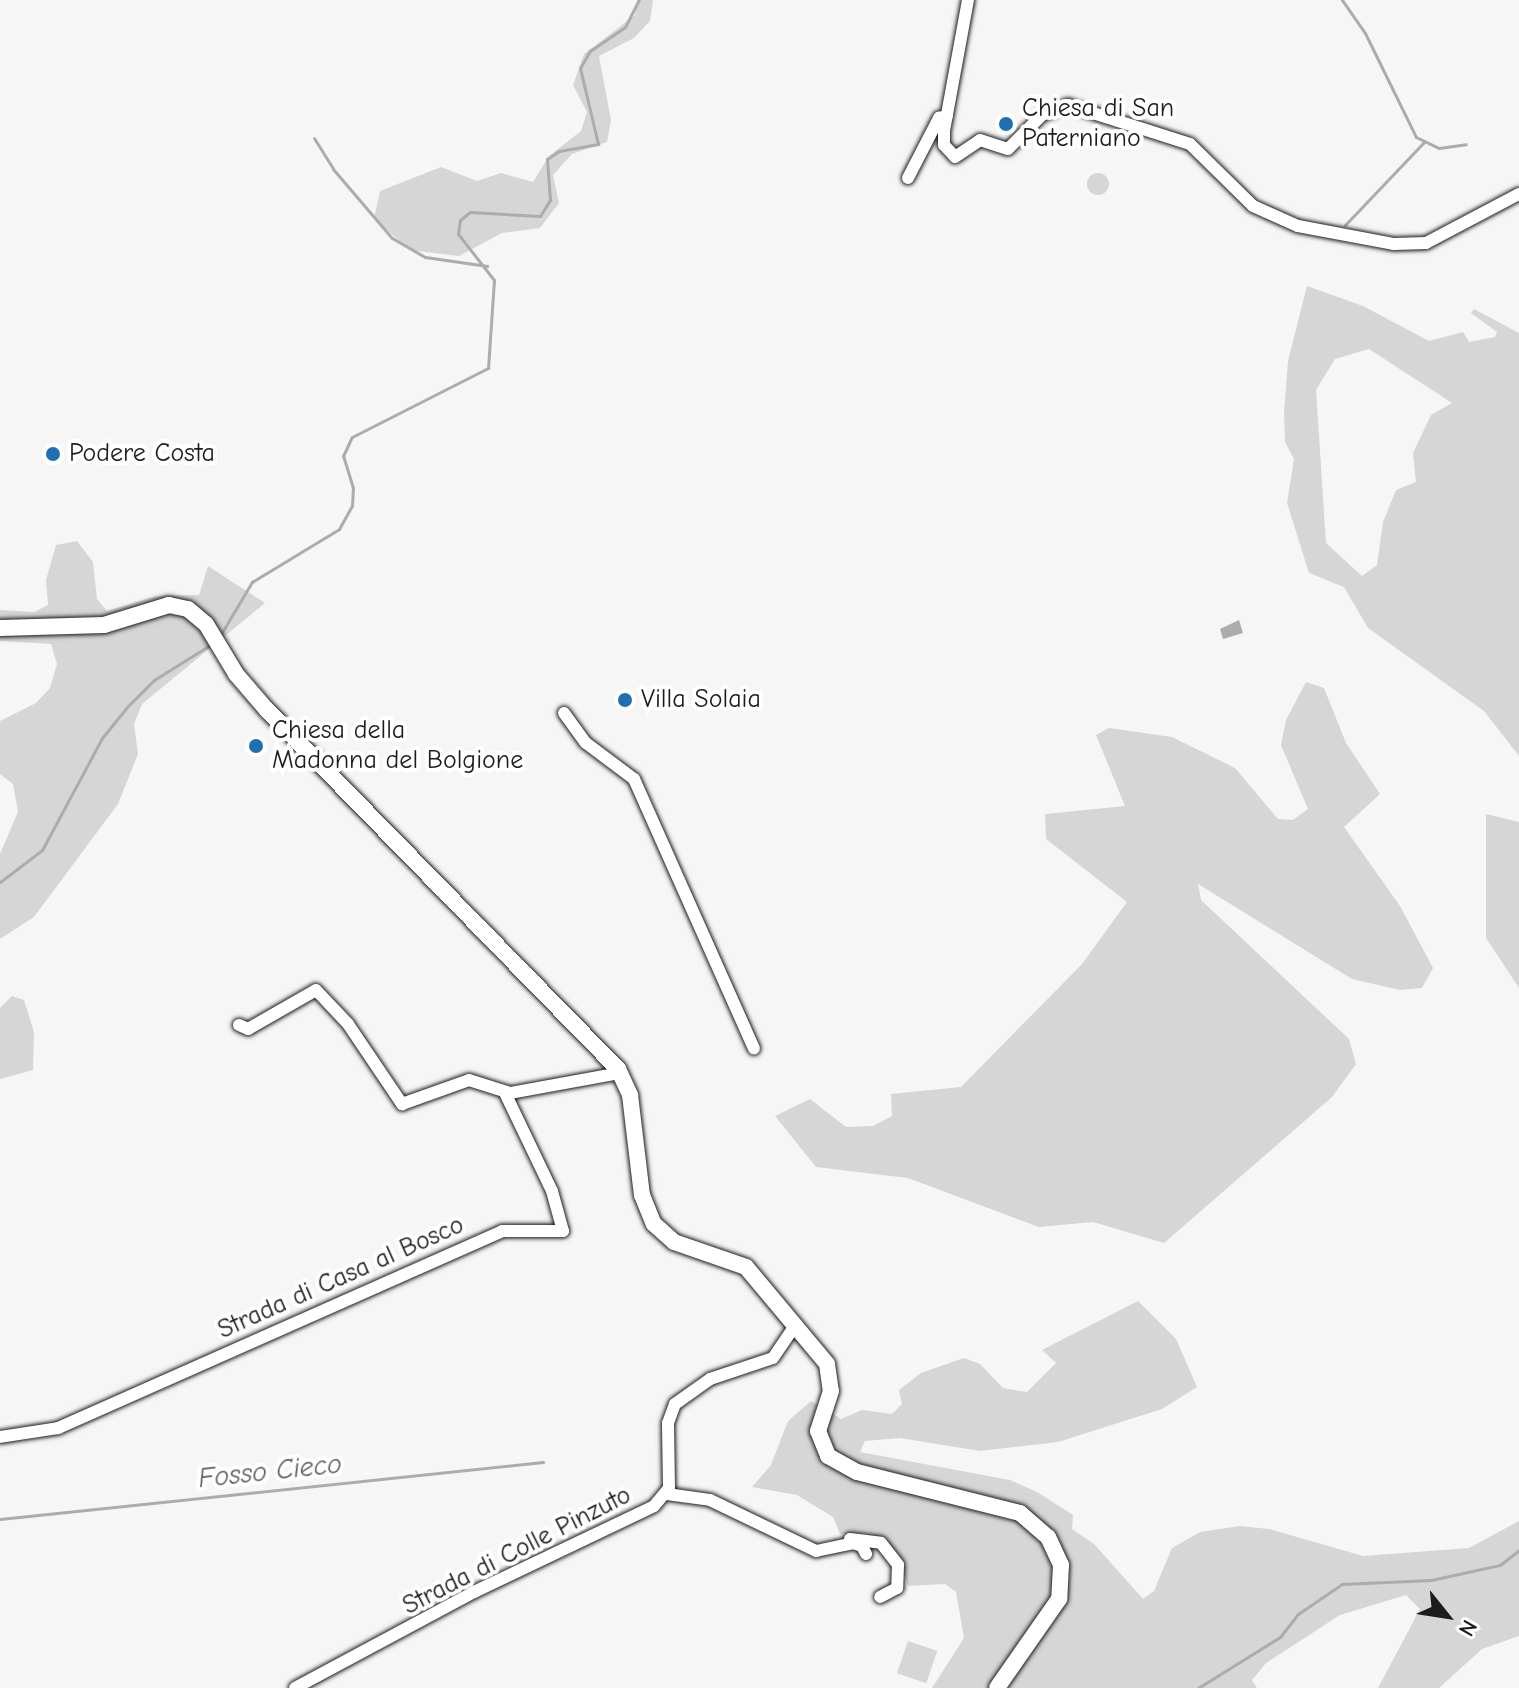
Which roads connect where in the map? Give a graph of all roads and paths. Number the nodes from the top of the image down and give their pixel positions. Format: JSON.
{"nodes":[{"id":1,"x":968,"y":0,"type":"edge"},
{"id":2,"x":947,"y":116,"type":"junction"},
{"id":3,"x":908,"y":178,"type":"dead end"},
{"id":4,"x":1519,"y":194,"type":"edge"},
{"id":5,"x":0,"y":628,"type":"edge"},
{"id":6,"x":564,"y":713,"type":"dead end"},
{"id":7,"x":239,"y":1025,"type":"dead end"},
{"id":8,"x":754,"y":1048,"type":"dead end"},
{"id":9,"x":620,"y":1073,"type":"junction"},
{"id":10,"x":505,"y":1093,"type":"junction"},
{"id":11,"x":796,"y":1324,"type":"junction"},
{"id":12,"x":0,"y":1437,"type":"edge"},
{"id":13,"x":667,"y":1494,"type":"junction"},
{"id":14,"x":833,"y":1548,"type":"junction"},
{"id":15,"x":866,"y":1554,"type":"dead end"},
{"id":16,"x":880,"y":1597,"type":"dead end"},
{"id":17,"x":295,"y":1688,"type":"edge"},
{"id":18,"x":997,"y":1688,"type":"edge"}],
"edges":[{"from":1,"to":2,"type":"street"},
{"from":2,"to":3,"type":"street"},
{"from":2,"to":4,"type":"street"},
{"from":5,"to":9,"type":"main road"},
{"from":6,"to":8,"type":"street"},
{"from":7,"to":10,"type":"street"},
{"from":9,"to":10,"type":"street"},
{"from":9,"to":11,"type":"main road"},
{"from":10,"to":12,"type":"street","name":"Strada di Casa al Bosco"},
{"from":11,"to":13,"type":"street","name":"Strada di Colle Pinzuto"},
{"from":11,"to":18,"type":"main road"},
{"from":13,"to":14,"type":"street"},
{"from":13,"to":17,"type":"street","name":"Strada di Colle Pinzuto"},
{"from":14,"to":15,"type":"street"},
{"from":14,"to":16,"type":"street"}]}
